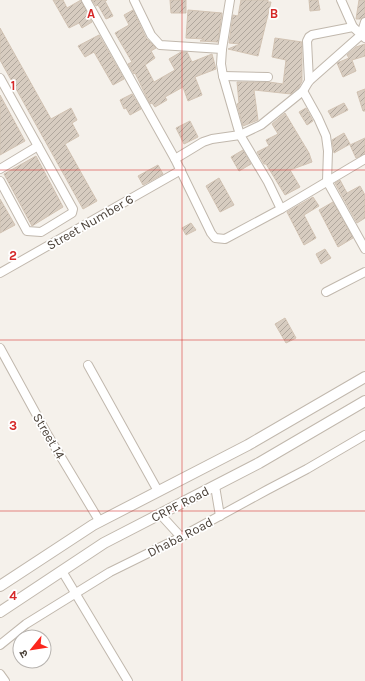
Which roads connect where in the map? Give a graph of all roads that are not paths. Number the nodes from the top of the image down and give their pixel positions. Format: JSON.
{"nodes":[{"id":1,"x":86,"y":0,"type":"edge"},
{"id":2,"x":134,"y":0,"type":"edge"},
{"id":3,"x":230,"y":0,"type":"edge"},
{"id":4,"x":341,"y":0,"type":"edge"},
{"id":5,"x":365,"y":22,"type":"edge"},
{"id":6,"x":353,"y":27,"type":"junction"},
{"id":7,"x":363,"y":36,"type":"edge"},
{"id":8,"x":222,"y":49,"type":"junction"},
{"id":9,"x":223,"y":76,"type":"junction"},
{"id":10,"x":268,"y":77,"type":"dead end"},
{"id":11,"x":0,"y":78,"type":"edge"},
{"id":12,"x":309,"y":81,"type":"junction"},
{"id":13,"x":302,"y":91,"type":"junction"},
{"id":14,"x":240,"y":135,"type":"junction"},
{"id":15,"x":38,"y":146,"type":"junction"},
{"id":16,"x":175,"y":159,"type":"junction"},
{"id":17,"x":365,"y":159,"type":"edge"},
{"id":18,"x":0,"y":169,"type":"edge"},
{"id":19,"x":180,"y":170,"type":"junction"},
{"id":20,"x":0,"y":181,"type":"edge"},
{"id":21,"x":327,"y":181,"type":"junction"},
{"id":22,"x":281,"y":209,"type":"junction"},
{"id":23,"x":365,"y":249,"type":"edge"},
{"id":24,"x":365,"y":272,"type":"edge"},
{"id":25,"x":0,"y":273,"type":"edge"},
{"id":26,"x":326,"y":292,"type":"dead end"},
{"id":27,"x":0,"y":348,"type":"edge"},
{"id":28,"x":88,"y":366,"type":"dead end"},
{"id":29,"x":365,"y":377,"type":"edge"},
{"id":30,"x":365,"y":401,"type":"edge"},
{"id":31,"x":365,"y":435,"type":"edge"},
{"id":32,"x":215,"y":486,"type":"junction"},
{"id":33,"x":158,"y":491,"type":"junction"},
{"id":34,"x":160,"y":514,"type":"junction"},
{"id":35,"x":220,"y":516,"type":"junction"},
{"id":36,"x":100,"y":522,"type":"junction"},
{"id":37,"x":181,"y":537,"type":"junction"},
{"id":38,"x":62,"y":570,"type":"junction"},
{"id":39,"x":0,"y":586,"type":"edge"},
{"id":40,"x":76,"y":592,"type":"junction"},
{"id":41,"x":0,"y":612,"type":"edge"},
{"id":42,"x":0,"y":645,"type":"edge"},
{"id":43,"x":0,"y":674,"type":"edge"},
{"id":44,"x":5,"y":681,"type":"edge"},
{"id":45,"x":128,"y":681,"type":"edge"}],
"edges":[{"from":1,"to":16,"type":"street"},
{"from":2,"to":8,"type":"street"},
{"from":3,"to":8,"type":"street"},
{"from":4,"to":6,"type":"street"},
{"from":5,"to":7,"type":"street"},
{"from":6,"to":7,"type":"street"},
{"from":6,"to":12,"type":"street"},
{"from":7,"to":12,"type":"street"},
{"from":8,"to":9,"type":"street"},
{"from":9,"to":10,"type":"street"},
{"from":9,"to":14,"type":"street"},
{"from":11,"to":15,"type":"street"},
{"from":12,"to":13,"type":"street"},
{"from":13,"to":14,"type":"street"},
{"from":13,"to":21,"type":"street"},
{"from":14,"to":16,"type":"street"},
{"from":14,"to":22,"type":"street"},
{"from":15,"to":18,"type":"street"},
{"from":15,"to":20,"type":"street"},
{"from":16,"to":19,"type":"street"},
{"from":17,"to":21,"type":"street"},
{"from":19,"to":22,"type":"street"},
{"from":19,"to":25,"type":"street","name":"Street Number 6"},
{"from":21,"to":22,"type":"street"},
{"from":21,"to":23,"type":"street"},
{"from":24,"to":26,"type":"street"},
{"from":27,"to":36,"type":"street","name":"Street 14"},
{"from":28,"to":33,"type":"street"},
{"from":29,"to":33,"type":"street"},
{"from":30,"to":32,"type":"street","name":"CRPF Road"},
{"from":31,"to":35,"type":"street","name":"Dhaba Road"},
{"from":32,"to":34,"type":"street","name":"CRPF Road"},
{"from":32,"to":35,"type":"street"},
{"from":33,"to":36,"type":"street"},
{"from":34,"to":37,"type":"street"},
{"from":34,"to":38,"type":"street","name":"CRPF Road"},
{"from":35,"to":37,"type":"street","name":"Dhaba Road"},
{"from":36,"to":39,"type":"street"},
{"from":37,"to":40,"type":"street","name":"Dhaba Road"},
{"from":38,"to":40,"type":"street"},
{"from":38,"to":41,"type":"street","name":"CRPF Road"},
{"from":40,"to":42,"type":"street","name":"Dhaba Road"},
{"from":40,"to":45,"type":"street"},
{"from":43,"to":44,"type":"street"}]}
